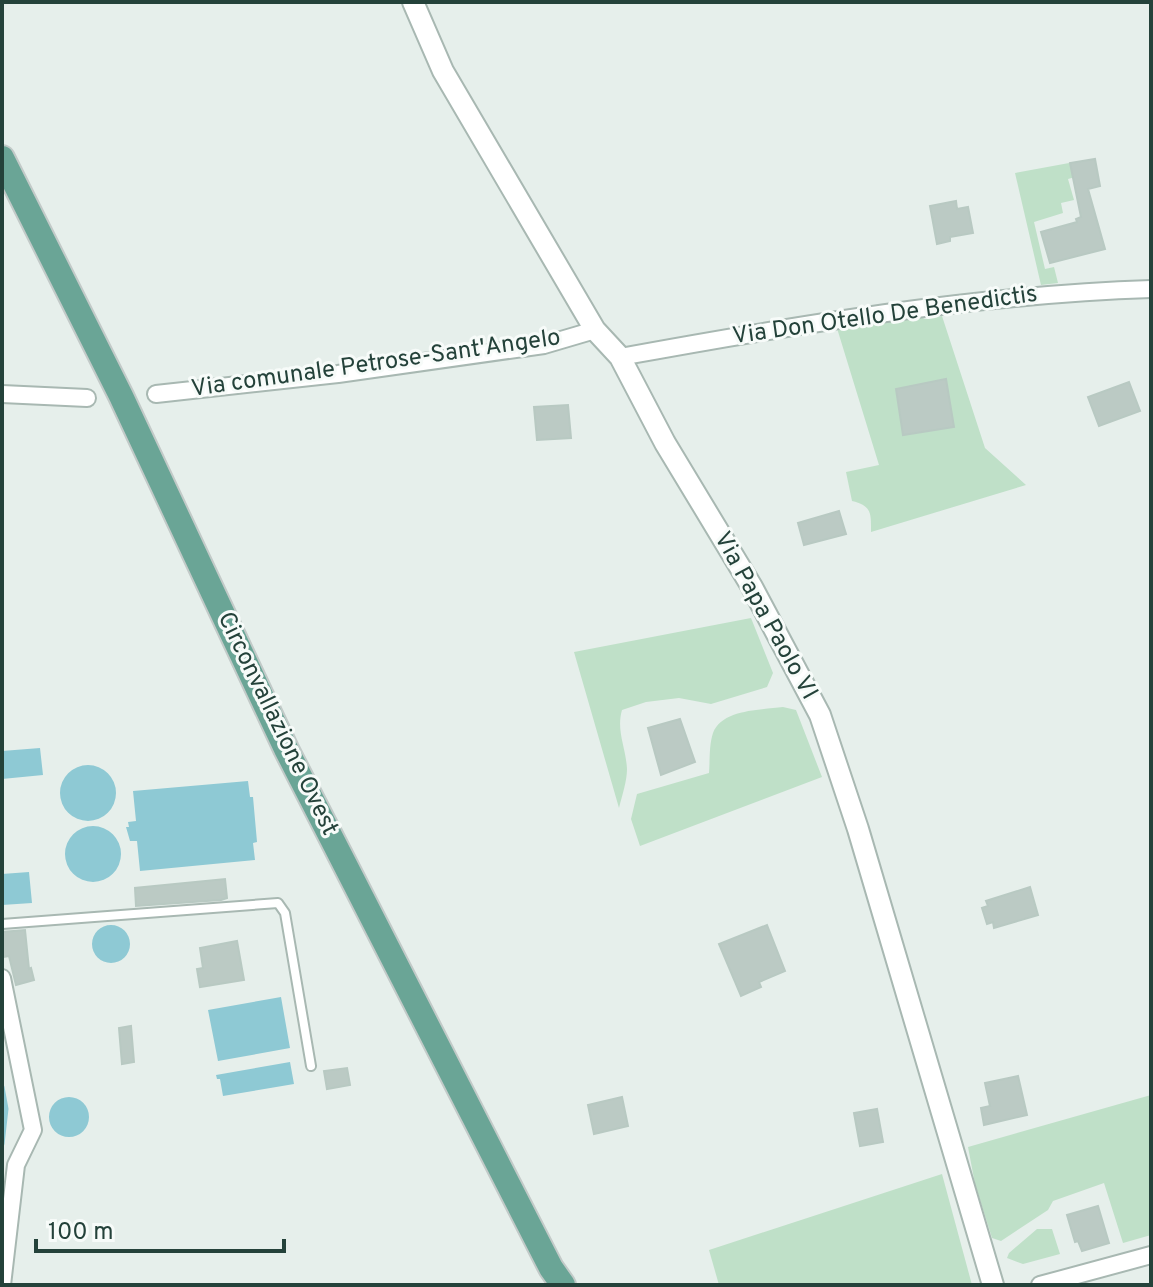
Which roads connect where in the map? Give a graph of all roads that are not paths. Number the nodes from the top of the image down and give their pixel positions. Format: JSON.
{"nodes":[{"id":1,"x":413,"y":2,"type":"edge"},
{"id":2,"x":2,"y":158,"type":"edge"},
{"id":3,"x":1151,"y":289,"type":"edge"},
{"id":4,"x":595,"y":330,"type":"junction"},
{"id":5,"x":620,"y":357,"type":"junction"},
{"id":6,"x":2,"y":394,"type":"edge"},
{"id":7,"x":156,"y":394,"type":"dead end"},
{"id":8,"x":87,"y":398,"type":"dead end"},
{"id":9,"x":2,"y":924,"type":"edge"},
{"id":10,"x":2,"y":978,"type":"edge"},
{"id":11,"x":311,"y":1066,"type":"dead end"},
{"id":12,"x":1151,"y":1255,"type":"edge"},
{"id":13,"x":2,"y":1285,"type":"edge"},
{"id":14,"x":563,"y":1285,"type":"edge"},
{"id":15,"x":993,"y":1285,"type":"edge"},
{"id":16,"x":1040,"y":1285,"type":"edge"}],
"edges":[{"from":1,"to":4,"type":"street","name":"Via Papa Paolo VI"},
{"from":2,"to":14,"type":"main road","name":"Circonvallazione Ovest"},
{"from":3,"to":5,"type":"street","name":"Via Don Otello De Benedictis"},
{"from":4,"to":5,"type":"street","name":"Via Papa Paolo VI"},
{"from":4,"to":7,"type":"street","name":"Via comunale Petrose-Sant'Angelo"},
{"from":5,"to":15,"type":"street","name":"Via Papa Paolo VI"},
{"from":6,"to":8,"type":"street"},
{"from":9,"to":11,"type":"lane"},
{"from":10,"to":13,"type":"street"},
{"from":12,"to":16,"type":"street"}]}
